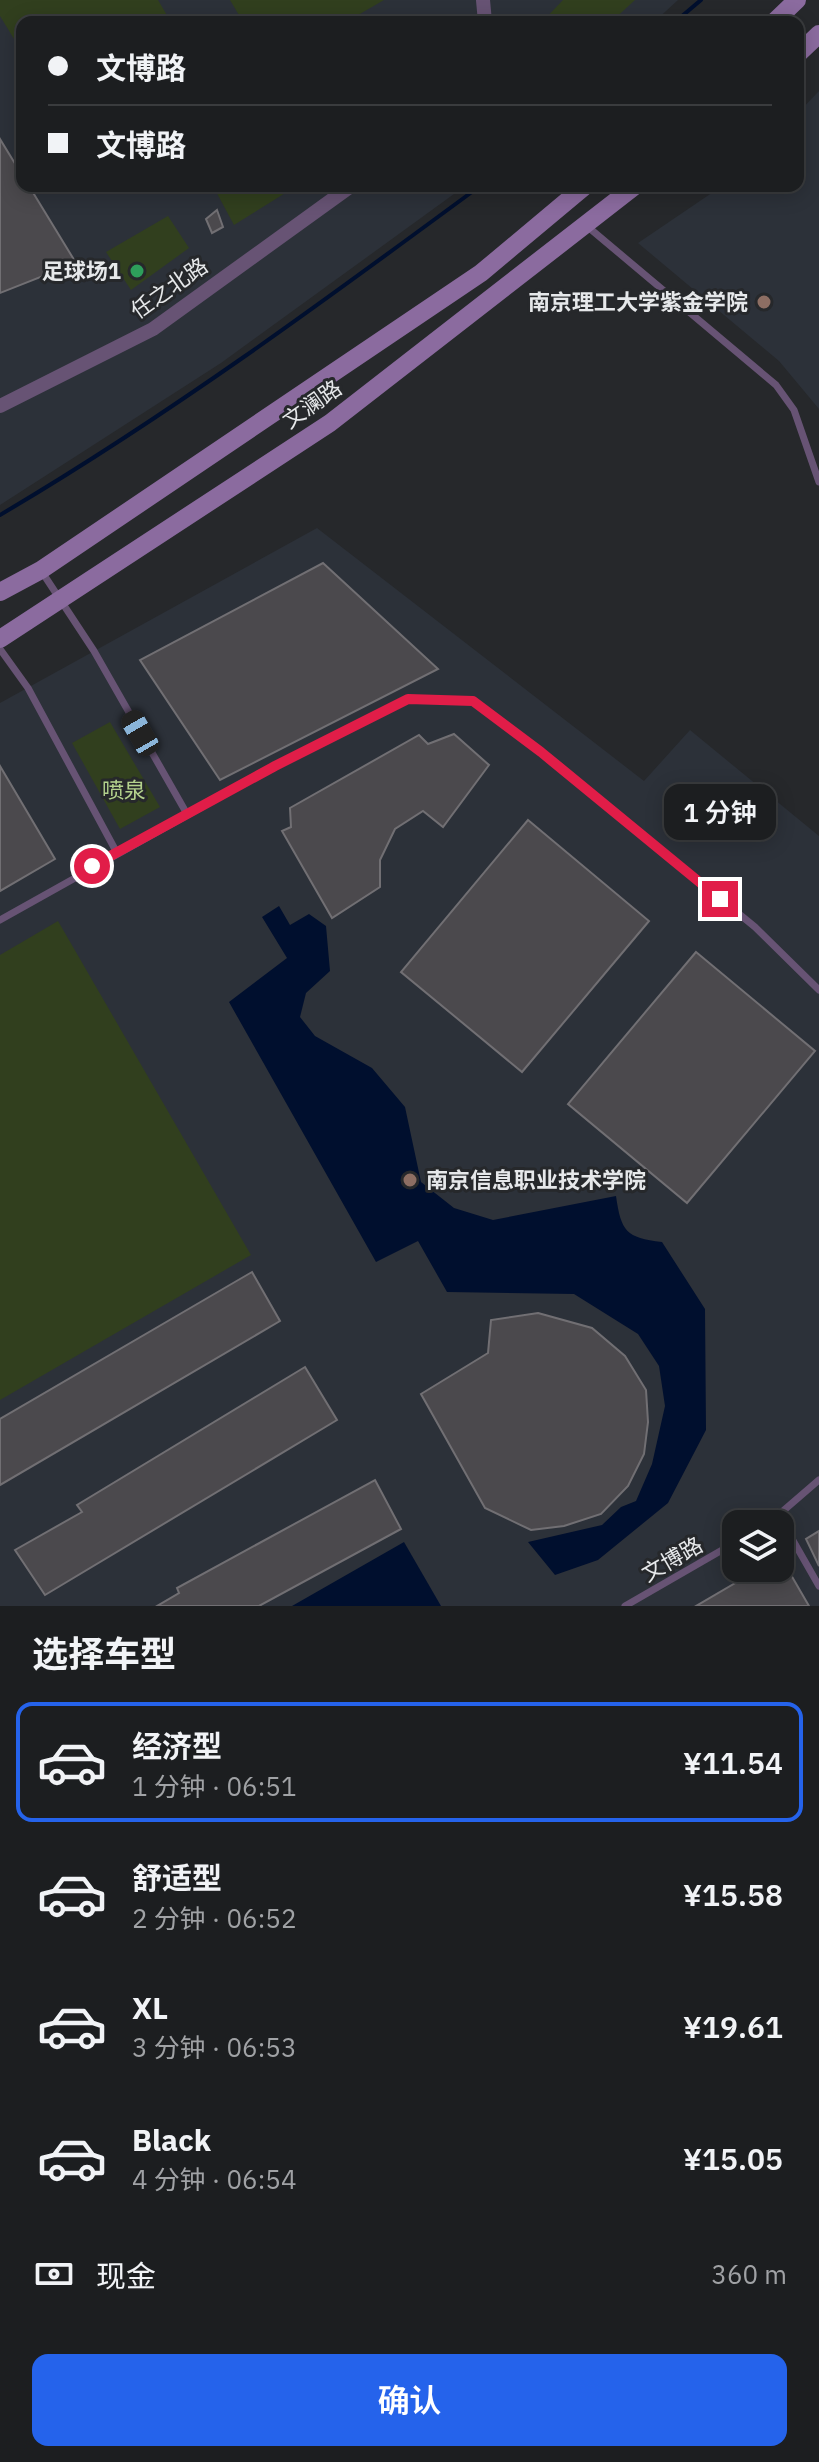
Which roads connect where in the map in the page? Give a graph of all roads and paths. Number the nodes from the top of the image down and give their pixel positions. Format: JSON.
{"nodes":[{"id":1,"x":797,"y":0,"type":"edge"},
{"id":2,"x":780,"y":16,"type":"edge"},
{"id":3,"x":819,"y":34,"type":"edge"},
{"id":4,"x":804,"y":48,"type":"edge"},
{"id":5,"x":343,"y":192,"type":"edge"},
{"id":6,"x":578,"y":192,"type":"edge"},
{"id":7,"x":628,"y":192,"type":"edge"},
{"id":8,"x":586,"y":226,"type":"junction"},
{"id":9,"x":0,"y":406,"type":"edge"},
{"id":10,"x":819,"y":482,"type":"edge"},
{"id":11,"x":41,"y":570,"type":"junction"},
{"id":12,"x":0,"y":592,"type":"edge"},
{"id":13,"x":59,"y":597,"type":"junction"},
{"id":14,"x":0,"y":639,"type":"edge"},
{"id":15,"x":0,"y":649,"type":"edge"},
{"id":16,"x":187,"y":814,"type":"junction"},
{"id":17,"x":117,"y":853,"type":"junction"},
{"id":18,"x":0,"y":920,"type":"edge"},
{"id":19,"x":819,"y":990,"type":"edge"},
{"id":20,"x":819,"y":1480,"type":"edge"},
{"id":21,"x":786,"y":1510,"type":"edge"},
{"id":22,"x":794,"y":1542,"type":"edge"},
{"id":23,"x":722,"y":1550,"type":"edge"},
{"id":24,"x":819,"y":1586,"type":"edge"},
{"id":25,"x":625,"y":1606,"type":"edge"}],
"edges":[{"from":1,"to":2,"type":"main road"},
{"from":3,"to":4,"type":"main road"},
{"from":5,"to":9,"type":"street","name":"任之北路"},
{"from":6,"to":11,"type":"main road","name":"文澜路"},
{"from":7,"to":8,"type":"main road","name":"文澜路"},
{"from":8,"to":10,"type":"lane"},
{"from":8,"to":13,"type":"main road","name":"文澜路"},
{"from":11,"to":12,"type":"main road","name":"文澜路"},
{"from":11,"to":13,"type":"lane"},
{"from":13,"to":14,"type":"main road","name":"文澜路"},
{"from":13,"to":16,"type":"lane"},
{"from":15,"to":17,"type":"lane"},
{"from":16,"to":17,"type":"lane"},
{"from":16,"to":19,"type":"lane"},
{"from":17,"to":18,"type":"lane"},
{"from":20,"to":21,"type":"lane"},
{"from":22,"to":24,"type":"lane"},
{"from":23,"to":25,"type":"lane","name":"文博路"}]}
